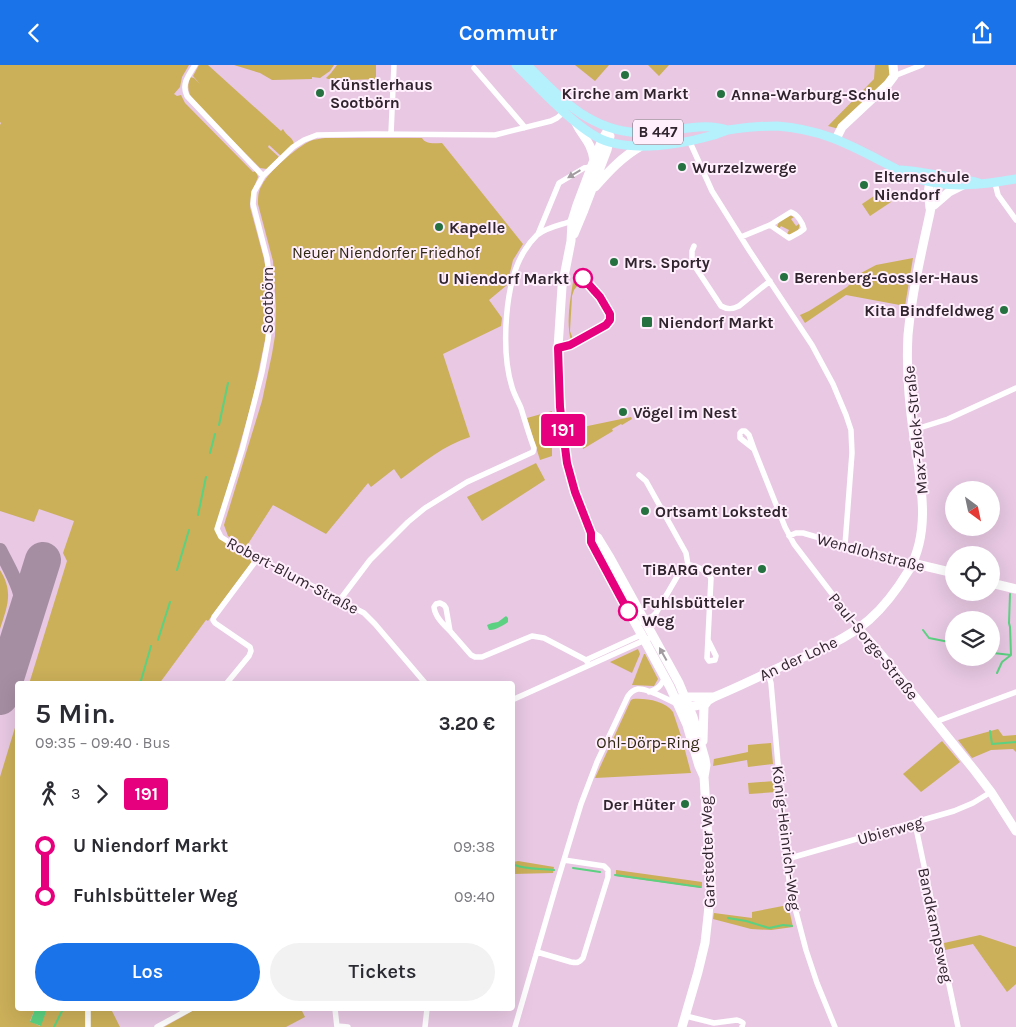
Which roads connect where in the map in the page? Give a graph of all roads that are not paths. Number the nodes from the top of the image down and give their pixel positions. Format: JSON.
{"nodes":[{"id":1,"x":195,"y":65,"type":"edge"},
{"id":2,"x":394,"y":65,"type":"edge"},
{"id":3,"x":516,"y":65,"type":"edge"},
{"id":4,"x":893,"y":65,"type":"edge"},
{"id":5,"x":922,"y":65,"type":"edge"},
{"id":6,"x":527,"y":66,"type":"edge"},
{"id":7,"x":474,"y":68,"type":"dead end"},
{"id":8,"x":894,"y":76,"type":"junction"},
{"id":9,"x":564,"y":112,"type":"junction"},
{"id":10,"x":576,"y":123,"type":"junction"},
{"id":11,"x":524,"y":128,"type":"junction"},
{"id":12,"x":609,"y":128,"type":"junction"},
{"id":13,"x":727,"y":130,"type":"junction"},
{"id":14,"x":391,"y":134,"type":"junction"},
{"id":15,"x":836,"y":139,"type":"junction"},
{"id":16,"x":689,"y":140,"type":"junction"},
{"id":17,"x":606,"y":141,"type":"junction"},
{"id":18,"x":641,"y":146,"type":"junction"},
{"id":19,"x":592,"y":164,"type":"junction"},
{"id":20,"x":263,"y":176,"type":"junction"},
{"id":21,"x":1016,"y":179,"type":"edge"},
{"id":22,"x":934,"y":180,"type":"junction"},
{"id":23,"x":982,"y":183,"type":"junction"},
{"id":24,"x":994,"y":183,"type":"junction"},
{"id":25,"x":963,"y":185,"type":"junction"},
{"id":26,"x":590,"y":193,"type":"junction"},
{"id":27,"x":930,"y":208,"type":"junction"},
{"id":28,"x":1016,"y":220,"type":"edge"},
{"id":29,"x":572,"y":221,"type":"junction"},
{"id":30,"x":770,"y":225,"type":"junction"},
{"id":31,"x":538,"y":235,"type":"junction"},
{"id":32,"x":741,"y":237,"type":"junction"},
{"id":33,"x":571,"y":241,"type":"junction"},
{"id":34,"x":694,"y":246,"type":"dead end"},
{"id":35,"x":770,"y":281,"type":"junction"},
{"id":36,"x":1016,"y":388,"type":"edge"},
{"id":37,"x":913,"y":430,"type":"junction"},
{"id":38,"x":754,"y":449,"type":"dead end"},
{"id":39,"x":640,"y":475,"type":"dead end"},
{"id":40,"x":591,"y":533,"type":"junction"},
{"id":41,"x":220,"y":535,"type":"joint"},
{"id":42,"x":789,"y":535,"type":"junction"},
{"id":43,"x":844,"y":545,"type":"junction"},
{"id":44,"x":258,"y":558,"type":"junction"},
{"id":45,"x":912,"y":563,"type":"junction"},
{"id":46,"x":688,"y":565,"type":"junction"},
{"id":47,"x":945,"y":571,"type":"edge"},
{"id":48,"x":1000,"y":585,"type":"edge"},
{"id":49,"x":1016,"y":589,"type":"edge"},
{"id":50,"x":339,"y":601,"type":"junction"},
{"id":51,"x":645,"y":621,"type":"junction"},
{"id":52,"x":636,"y":625,"type":"junction"},
{"id":53,"x":858,"y":628,"type":"junction"},
{"id":54,"x":450,"y":631,"type":"dead end"},
{"id":55,"x":648,"y":635,"type":"junction"},
{"id":56,"x":708,"y":640,"type":"dead end"},
{"id":57,"x":588,"y":663,"type":"junction"},
{"id":58,"x":768,"y":673,"type":"junction"},
{"id":59,"x":665,"y":677,"type":"junction"},
{"id":60,"x":228,"y":681,"type":"edge"},
{"id":61,"x":423,"y":681,"type":"edge"},
{"id":62,"x":649,"y":692,"type":"junction"},
{"id":63,"x":1016,"y":692,"type":"edge"},
{"id":64,"x":685,"y":697,"type":"junction"},
{"id":65,"x":515,"y":699,"type":"edge"},
{"id":66,"x":710,"y":699,"type":"junction"},
{"id":67,"x":676,"y":700,"type":"junction"},
{"id":68,"x":690,"y":707,"type":"junction"},
{"id":69,"x":934,"y":722,"type":"junction"},
{"id":70,"x":703,"y":749,"type":"junction"},
{"id":71,"x":704,"y":777,"type":"junction"},
{"id":72,"x":991,"y":793,"type":"junction"},
{"id":73,"x":915,"y":823,"type":"junction"},
{"id":74,"x":1016,"y":831,"type":"edge"},
{"id":75,"x":787,"y":859,"type":"junction"},
{"id":76,"x":564,"y":860,"type":"junction"},
{"id":77,"x":537,"y":952,"type":"junction"},
{"id":78,"x":88,"y":1011,"type":"edge"},
{"id":79,"x":186,"y":1011,"type":"edge"},
{"id":80,"x":335,"y":1011,"type":"edge"},
{"id":81,"x":427,"y":1011,"type":"edge"},
{"id":82,"x":686,"y":1016,"type":"junction"},
{"id":83,"x":722,"y":1022,"type":"junction"},
{"id":84,"x":88,"y":1027,"type":"edge"},
{"id":85,"x":157,"y":1027,"type":"edge"},
{"id":86,"x":336,"y":1027,"type":"edge"},
{"id":87,"x":348,"y":1027,"type":"edge"},
{"id":88,"x":425,"y":1027,"type":"edge"},
{"id":89,"x":515,"y":1027,"type":"edge"},
{"id":90,"x":682,"y":1027,"type":"edge"},
{"id":91,"x":730,"y":1027,"type":"edge"},
{"id":92,"x":742,"y":1027,"type":"edge"},
{"id":93,"x":835,"y":1027,"type":"edge"},
{"id":94,"x":958,"y":1027,"type":"edge"}],
"edges":[{"from":1,"to":20,"type":"street"},
{"from":2,"to":14,"type":"street"},
{"from":3,"to":9,"type":"main road","number":"B 447"},
{"from":4,"to":8,"type":"main road"},
{"from":5,"to":8,"type":"street"},
{"from":6,"to":12,"type":"main road","number":"B 447"},
{"from":7,"to":11,"type":"street"},
{"from":8,"to":15,"type":"main road"},
{"from":9,"to":10,"type":"main road","number":"B 447"},
{"from":9,"to":11,"type":"street","name":"Sootbörn"},
{"from":10,"to":17,"type":"main road","number":"B 447"},
{"from":10,"to":19,"type":"main road"},
{"from":11,"to":14,"type":"street","name":"Sootbörn"},
{"from":12,"to":13,"type":"main road","number":"B 447"},
{"from":12,"to":17,"type":"main road","name":"Garstedter Weg"},
{"from":13,"to":15,"type":"main road","number":"B 447"},
{"from":13,"to":16,"type":"main road","number":"B 447"},
{"from":14,"to":20,"type":"street","name":"Sootbörn"},
{"from":15,"to":22,"type":"main road","number":"B 447"},
{"from":16,"to":18,"type":"main road","number":"B 447"},
{"from":16,"to":32,"type":"street"},
{"from":17,"to":18,"type":"main road","number":"B 447"},
{"from":17,"to":19,"type":"main road","name":"Garstedter Weg"},
{"from":17,"to":26,"type":"main road","name":"Garstedter Weg"},
{"from":18,"to":26,"type":"main road"},
{"from":19,"to":29,"type":"main road","name":"Garstedter Weg"},
{"from":19,"to":31,"type":"street","one_way":true},
{"from":20,"to":41,"type":"street","name":"Sootbörn"},
{"from":21,"to":24,"type":"main road","number":"B 447"},
{"from":22,"to":23,"type":"main road","number":"B 447"},
{"from":22,"to":25,"type":"main road","number":"B 447"},
{"from":22,"to":27,"type":"main road","name":"Max-Zelck-Straße"},
{"from":23,"to":24,"type":"main road","number":"B 447"},
{"from":23,"to":25,"type":"main road","number":"B 447"},
{"from":24,"to":28,"type":"street"},
{"from":25,"to":27,"type":"main road"},
{"from":26,"to":33,"type":"main road","name":"Garstedter Weg"},
{"from":27,"to":37,"type":"main road","name":"Max-Zelck-Straße"},
{"from":29,"to":31,"type":"street"},
{"from":29,"to":33,"type":"main road","name":"Garstedter Weg"},
{"from":30,"to":30,"type":"street"},
{"from":30,"to":32,"type":"street"},
{"from":31,"to":50,"type":"street"},
{"from":32,"to":35,"type":"street"},
{"from":33,"to":40,"type":"main road","name":"Garstedter Weg"},
{"from":34,"to":35,"type":"street"},
{"from":35,"to":43,"type":"street"},
{"from":36,"to":37,"type":"street"},
{"from":37,"to":45,"type":"main road","name":"Max-Zelck-Straße"},
{"from":38,"to":42,"type":"street","name":"Paul-Sorge-Straße"},
{"from":39,"to":46,"type":"street"},
{"from":40,"to":51,"type":"main road","name":"Garstedter Weg"},
{"from":40,"to":52,"type":"main road","name":"Garstedter Weg"},
{"from":41,"to":44,"type":"street","name":"Robert-Blum-Straße"},
{"from":42,"to":43,"type":"street","name":"Wendlohstraße"},
{"from":42,"to":53,"type":"street","name":"Paul-Sorge-Straße"},
{"from":43,"to":45,"type":"street","name":"Wendlohstraße"},
{"from":44,"to":50,"type":"street","name":"Robert-Blum-Straße"},
{"from":44,"to":60,"type":"street"},
{"from":45,"to":47,"type":"main road","name":"Wendlohstraße"},
{"from":45,"to":53,"type":"main road","name":"An der Lohe"},
{"from":46,"to":51,"type":"street"},
{"from":46,"to":56,"type":"street"},
{"from":48,"to":49,"type":"main road"},
{"from":50,"to":61,"type":"street","name":"Robert-Blum-Straße"},
{"from":51,"to":52,"type":"street"},
{"from":51,"to":55,"type":"main road","name":"Garstedter Weg"},
{"from":52,"to":55,"type":"main road","name":"Garstedter Weg"},
{"from":53,"to":58,"type":"main road","name":"An der Lohe"},
{"from":53,"to":69,"type":"main road","name":"Paul-Sorge-Straße"},
{"from":54,"to":57,"type":"street"},
{"from":55,"to":57,"type":"street"},
{"from":55,"to":59,"type":"main road","name":"Garstedter Weg"},
{"from":64,"to":55,"type":"main road","name":"Garstedter Weg","one_way":true},
{"from":57,"to":65,"type":"street"},
{"from":58,"to":66,"type":"main road","name":"An der Lohe"},
{"from":58,"to":75,"type":"street","name":"König-Heinrich-Weg"},
{"from":59,"to":62,"type":"street"},
{"from":59,"to":67,"type":"main road","name":"Garstedter Weg"},
{"from":62,"to":67,"type":"street"},
{"from":62,"to":76,"type":"street"},
{"from":63,"to":69,"type":"street"},
{"from":64,"to":66,"type":"main road","name":"An der Lohe"},
{"from":64,"to":67,"type":"main road","name":"An der Lohe"},
{"from":64,"to":68,"type":"main road","name":"Garstedter Weg"},
{"from":66,"to":68,"type":"main road","name":"An der Lohe"},
{"from":66,"to":70,"type":"main road","name":"Garstedter Weg"},
{"from":67,"to":68,"type":"main road"},
{"from":67,"to":71,"type":"main road","name":"Garstedter Weg"},
{"from":68,"to":70,"type":"main road","name":"Garstedter Weg"},
{"from":69,"to":72,"type":"main road","name":"Paul-Sorge-Straße"},
{"from":70,"to":71,"type":"main road","name":"Garstedter Weg"},
{"from":71,"to":82,"type":"main road","name":"Garstedter Weg"},
{"from":72,"to":73,"type":"street","name":"Ubierweg"},
{"from":72,"to":74,"type":"main road","name":"Paul-Sorge-Straße"},
{"from":73,"to":75,"type":"street","name":"Ubierweg"},
{"from":73,"to":94,"type":"street","name":"Bandkampsweg"},
{"from":75,"to":93,"type":"street","name":"König-Heinrich-Weg"},
{"from":76,"to":77,"type":"street"},
{"from":76,"to":77,"type":"street"},
{"from":77,"to":89,"type":"street"},
{"from":78,"to":84,"type":"street"},
{"from":79,"to":85,"type":"street"},
{"from":80,"to":86,"type":"street"},
{"from":81,"to":88,"type":"street"},
{"from":82,"to":83,"type":"street"},
{"from":82,"to":90,"type":"main road","name":"Garstedter Weg"},
{"from":83,"to":91,"type":"street"},
{"from":83,"to":92,"type":"street"},
{"from":86,"to":87,"type":"street"}]}
